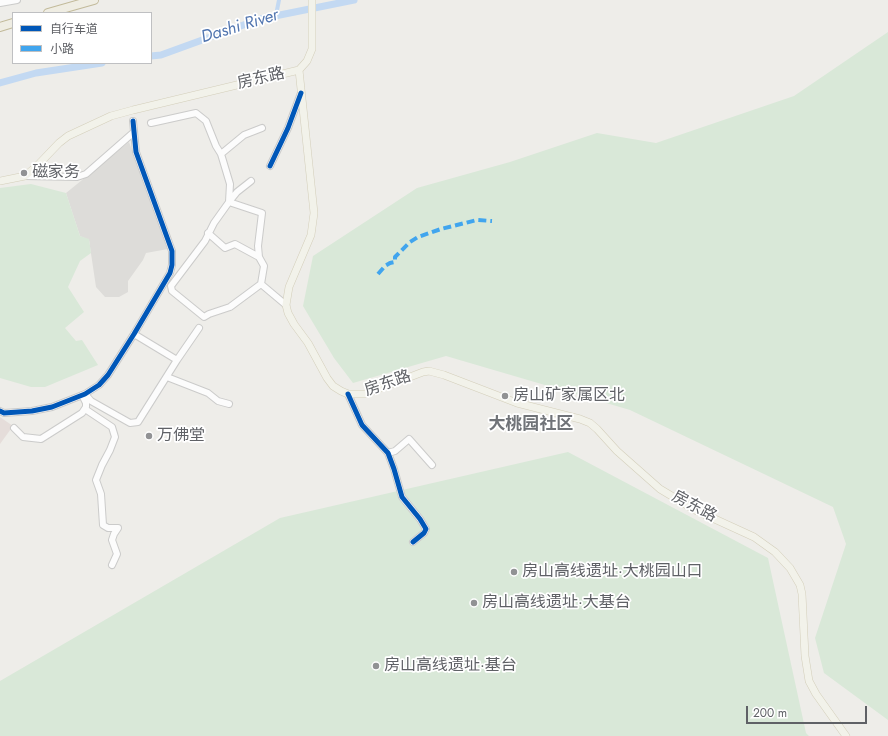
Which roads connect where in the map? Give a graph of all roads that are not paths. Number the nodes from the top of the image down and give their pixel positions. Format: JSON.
{"nodes":[{"id":1,"x":17,"y":0,"type":"edge"},
{"id":2,"x":94,"y":0,"type":"edge"},
{"id":3,"x":312,"y":0,"type":"edge"},
{"id":4,"x":0,"y":3,"type":"edge"},
{"id":5,"x":52,"y":12,"type":"edge"},
{"id":6,"x":12,"y":23,"type":"edge"},
{"id":7,"x":0,"y":27,"type":"edge"},
{"id":8,"x":299,"y":70,"type":"junction"},
{"id":9,"x":301,"y":93,"type":"junction"},
{"id":10,"x":133,"y":121,"type":"dead end"},
{"id":11,"x":151,"y":123,"type":"dead end"},
{"id":12,"x":262,"y":128,"type":"dead end"},
{"id":13,"x":134,"y":132,"type":"junction"},
{"id":14,"x":221,"y":154,"type":"junction"},
{"id":15,"x":270,"y":166,"type":"dead end"},
{"id":16,"x":25,"y":176,"type":"junction"},
{"id":17,"x":0,"y":181,"type":"edge"},
{"id":18,"x":251,"y":182,"type":"dead end"},
{"id":19,"x":229,"y":202,"type":"junction"},
{"id":20,"x":208,"y":233,"type":"junction"},
{"id":21,"x":259,"y":256,"type":"junction"},
{"id":22,"x":261,"y":284,"type":"junction"},
{"id":23,"x":286,"y":305,"type":"junction"},
{"id":24,"x":199,"y":328,"type":"dead end"},
{"id":25,"x":134,"y":334,"type":"junction"},
{"id":26,"x":177,"y":360,"type":"junction"},
{"id":27,"x":167,"y":377,"type":"junction"},
{"id":28,"x":348,"y":394,"type":"junction"},
{"id":29,"x":83,"y":395,"type":"junction"},
{"id":30,"x":229,"y":404,"type":"dead end"},
{"id":31,"x":85,"y":409,"type":"junction"},
{"id":32,"x":0,"y":411,"type":"edge"},
{"id":33,"x":14,"y":428,"type":"dead end"},
{"id":34,"x":388,"y":453,"type":"junction"},
{"id":35,"x":432,"y":465,"type":"dead end"},
{"id":36,"x":413,"y":542,"type":"dead end"},
{"id":37,"x":112,"y":565,"type":"dead end"},
{"id":38,"x":846,"y":736,"type":"edge"}],
"edges":[{"from":1,"to":4,"type":"street"},
{"from":2,"to":5,"type":"highway"},
{"from":3,"to":8,"type":"main road"},
{"from":6,"to":7,"type":"highway"},
{"from":8,"to":9,"type":"main road","name":"房东路"},
{"from":8,"to":16,"type":"main road","name":"房东路"},
{"from":9,"to":15,"type":"street"},
{"from":9,"to":23,"type":"main road","name":"房东路"},
{"from":10,"to":13,"type":"street"},
{"from":11,"to":14,"type":"street"},
{"from":12,"to":14,"type":"street"},
{"from":13,"to":16,"type":"street"},
{"from":13,"to":25,"type":"street"},
{"from":14,"to":19,"type":"street"},
{"from":16,"to":17,"type":"main road","name":"房东路"},
{"from":18,"to":19,"type":"street"},
{"from":19,"to":20,"type":"street"},
{"from":19,"to":21,"type":"street"},
{"from":20,"to":21,"type":"street"},
{"from":20,"to":22,"type":"street"},
{"from":21,"to":22,"type":"street"},
{"from":22,"to":23,"type":"street"},
{"from":23,"to":28,"type":"main road","name":"房东路"},
{"from":24,"to":26,"type":"street"},
{"from":25,"to":26,"type":"street"},
{"from":25,"to":29,"type":"street"},
{"from":26,"to":27,"type":"street"},
{"from":27,"to":29,"type":"street"},
{"from":27,"to":30,"type":"street"},
{"from":28,"to":34,"type":"street"},
{"from":28,"to":38,"type":"main road","name":"房东路"},
{"from":29,"to":31,"type":"street"},
{"from":29,"to":32,"type":"street"},
{"from":31,"to":33,"type":"street"},
{"from":31,"to":37,"type":"street"},
{"from":34,"to":35,"type":"street"},
{"from":34,"to":36,"type":"street"}]}
